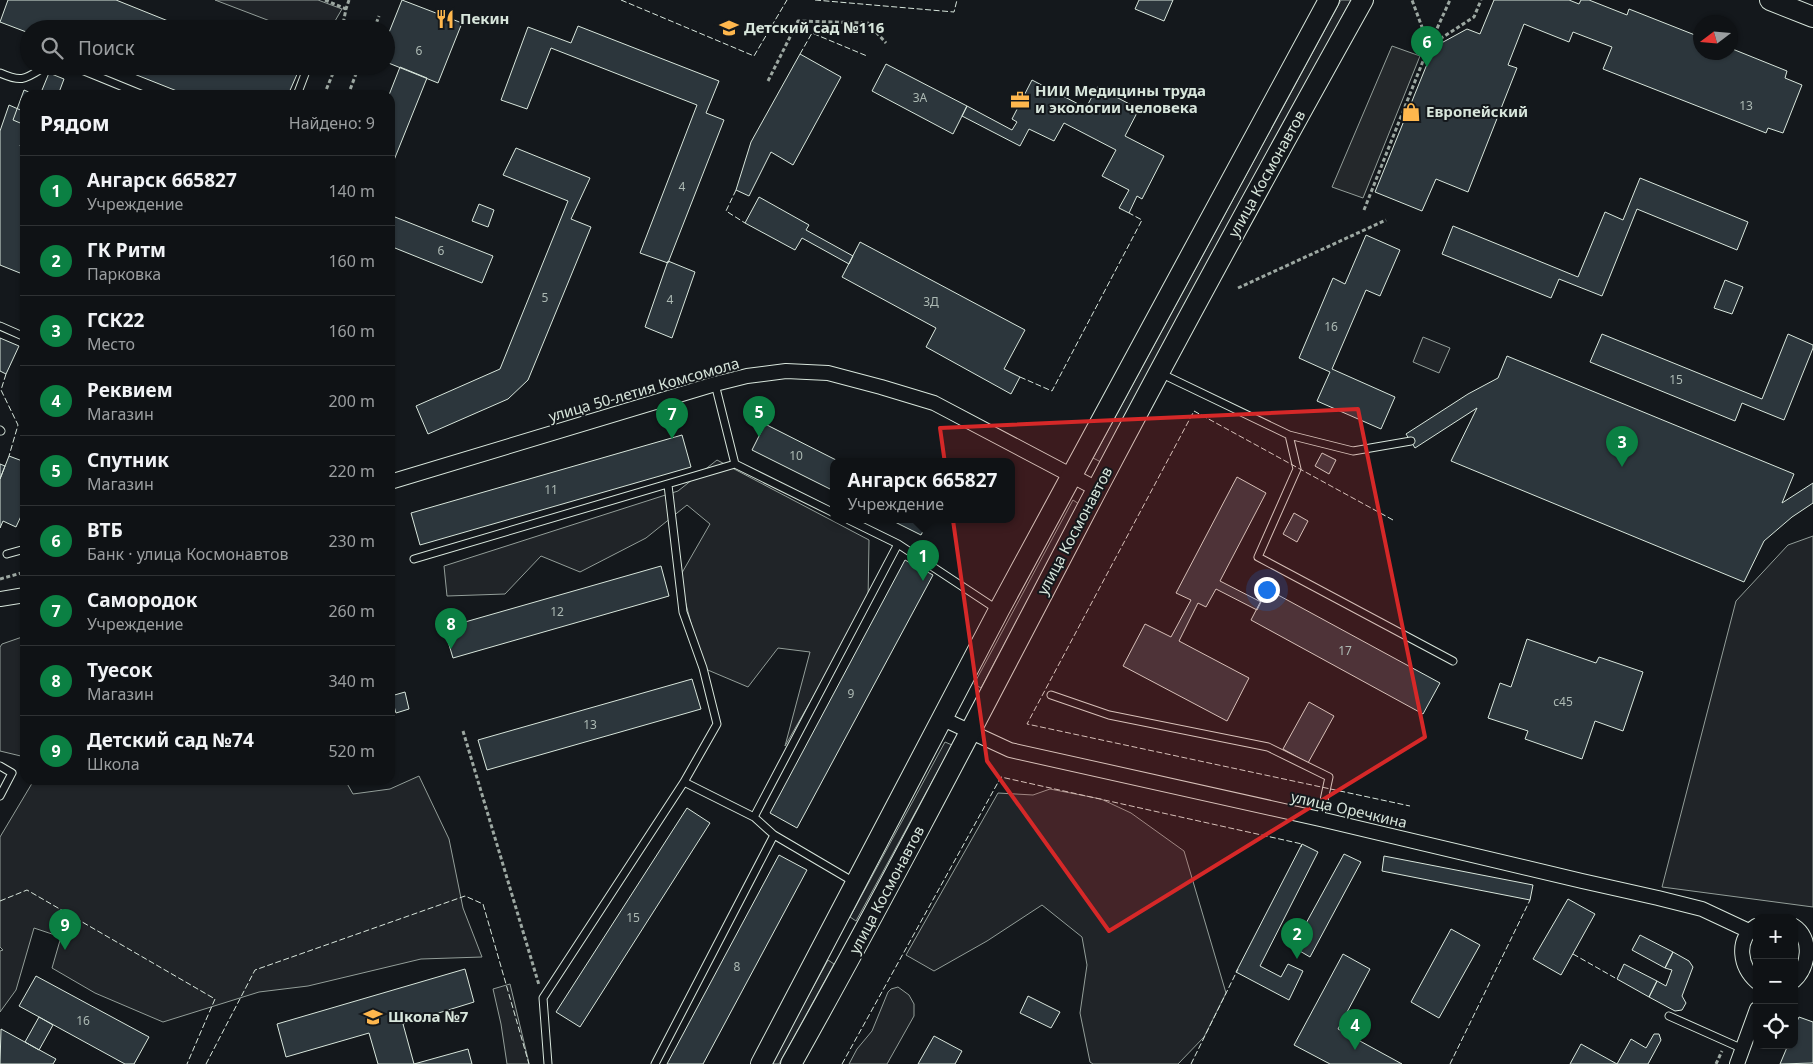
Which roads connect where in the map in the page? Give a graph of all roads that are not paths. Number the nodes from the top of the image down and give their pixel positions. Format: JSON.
{"nodes":[{"id":1,"x":1328,"y":0,"type":"edge"},
{"id":2,"x":1363,"y":0,"type":"edge"},
{"id":3,"x":1770,"y":0,"type":"edge"},
{"id":4,"x":1813,"y":17,"type":"edge"},
{"id":5,"x":0,"y":73,"type":"edge"},
{"id":6,"x":29,"y":75,"type":"edge"},
{"id":7,"x":94,"y":75,"type":"edge"},
{"id":8,"x":305,"y":75,"type":"edge"},
{"id":9,"x":131,"y":90,"type":"edge"},
{"id":10,"x":299,"y":90,"type":"edge"},
{"id":11,"x":0,"y":326,"type":"edge"},
{"id":12,"x":20,"y":335,"type":"edge"},
{"id":13,"x":1159,"y":373,"type":"junction"},
{"id":14,"x":715,"y":384,"type":"junction"},
{"id":15,"x":1289,"y":435,"type":"junction"},
{"id":16,"x":1411,"y":441,"type":"dead end"},
{"id":17,"x":735,"y":464,"type":"junction"},
{"id":18,"x":1072,"y":475,"type":"junction"},
{"id":19,"x":395,"y":480,"type":"edge"},
{"id":20,"x":668,"y":485,"type":"junction"},
{"id":21,"x":1097,"y":489,"type":"junction"},
{"id":22,"x":830,"y":511,"type":"edge"},
{"id":23,"x":855,"y":523,"type":"edge"},
{"id":24,"x":898,"y":544,"type":"junction"},
{"id":25,"x":20,"y":550,"type":"edge"},
{"id":26,"x":7,"y":554,"type":"dead end"},
{"id":27,"x":414,"y":559,"type":"dead end"},
{"id":28,"x":20,"y":595,"type":"edge"},
{"id":29,"x":20,"y":596,"type":"edge"},
{"id":30,"x":0,"y":599,"type":"edge"},
{"id":31,"x":0,"y":610,"type":"edge"},
{"id":32,"x":999,"y":610,"type":"junction"},
{"id":33,"x":1453,"y":661,"type":"dead end"},
{"id":34,"x":1051,"y":694,"type":"dead end"},
{"id":35,"x":942,"y":719,"type":"junction"},
{"id":36,"x":970,"y":733,"type":"junction"},
{"id":37,"x":0,"y":766,"type":"edge"},
{"id":38,"x":684,"y":782,"type":"junction"},
{"id":39,"x":0,"y":796,"type":"edge"},
{"id":40,"x":754,"y":817,"type":"junction"},
{"id":41,"x":1320,"y":819,"type":"junction"},
{"id":42,"x":774,"y":835,"type":"junction"},
{"id":43,"x":856,"y":884,"type":"junction"},
{"id":44,"x":1753,"y":928,"type":"edge"},
{"id":45,"x":1798,"y":928,"type":"edge"},
{"id":46,"x":1809,"y":940,"type":"edge"},
{"id":47,"x":1798,"y":978,"type":"edge"},
{"id":48,"x":1753,"y":979,"type":"edge"},
{"id":49,"x":1670,"y":1016,"type":"dead end"},
{"id":50,"x":1753,"y":1020,"type":"edge"},
{"id":51,"x":1743,"y":1049,"type":"junction"},
{"id":52,"x":548,"y":1064,"type":"edge"},
{"id":53,"x":655,"y":1064,"type":"edge"},
{"id":54,"x":761,"y":1064,"type":"edge"},
{"id":55,"x":791,"y":1064,"type":"edge"},
{"id":56,"x":1737,"y":1064,"type":"edge"}],
"edges":[{"from":1,"to":18,"type":"street","name":"улица Космонавтов"},
{"from":2,"to":13,"type":"street","name":"улица Космонавтов"},
{"from":3,"to":4,"type":"street"},
{"from":5,"to":6,"type":"lane"},
{"from":7,"to":9,"type":"lane"},
{"from":8,"to":10,"type":"lane"},
{"from":11,"to":12,"type":"lane"},
{"from":13,"to":15,"type":"lane"},
{"from":13,"to":21,"type":"street","name":"улица Космонавтов"},
{"from":14,"to":17,"type":"lane"},
{"from":14,"to":18,"type":"street","name":"улица 50-летия Комсомола"},
{"from":14,"to":19,"type":"street","name":"улица 50-летия Комсомола"},
{"from":15,"to":16,"type":"lane"},
{"from":15,"to":33,"type":"lane"},
{"from":17,"to":20,"type":"lane"},
{"from":17,"to":22,"type":"lane"},
{"from":18,"to":21,"type":"street","name":"улица 50-летия Комсомола"},
{"from":18,"to":32,"type":"street","name":"улица Космонавтов"},
{"from":20,"to":27,"type":"lane"},
{"from":20,"to":38,"type":"lane"},
{"from":21,"to":36,"type":"street","name":"улица Космонавтов"},
{"from":23,"to":24,"type":"lane"},
{"from":24,"to":32,"type":"lane"},
{"from":24,"to":40,"type":"lane"},
{"from":25,"to":26,"type":"lane"},
{"from":28,"to":30,"type":"street"},
{"from":29,"to":31,"type":"street"},
{"from":32,"to":35,"type":"street","name":"улица Космонавтов"},
{"from":34,"to":41,"type":"lane"},
{"from":35,"to":36,"type":"street","name":"улица Оречкина"},
{"from":35,"to":43,"type":"street","name":"улица Космонавтов"},
{"from":36,"to":41,"type":"street","name":"улица Оречкина"},
{"from":36,"to":55,"type":"street","name":"улица Космонавтов"},
{"from":37,"to":39,"type":"lane"},
{"from":38,"to":40,"type":"lane"},
{"from":38,"to":52,"type":"lane"},
{"from":40,"to":42,"type":"lane"},
{"from":41,"to":44,"type":"street","name":"улица Оречкина"},
{"from":42,"to":43,"type":"lane"},
{"from":42,"to":53,"type":"lane"},
{"from":43,"to":54,"type":"street","name":"улица Космонавтов"},
{"from":44,"to":48,"type":"street","name":"улица Оречкина"},
{"from":45,"to":46,"type":"street"},
{"from":46,"to":47,"type":"street"},
{"from":49,"to":51,"type":"lane"},
{"from":50,"to":51,"type":"street"},
{"from":51,"to":56,"type":"street"}]}
